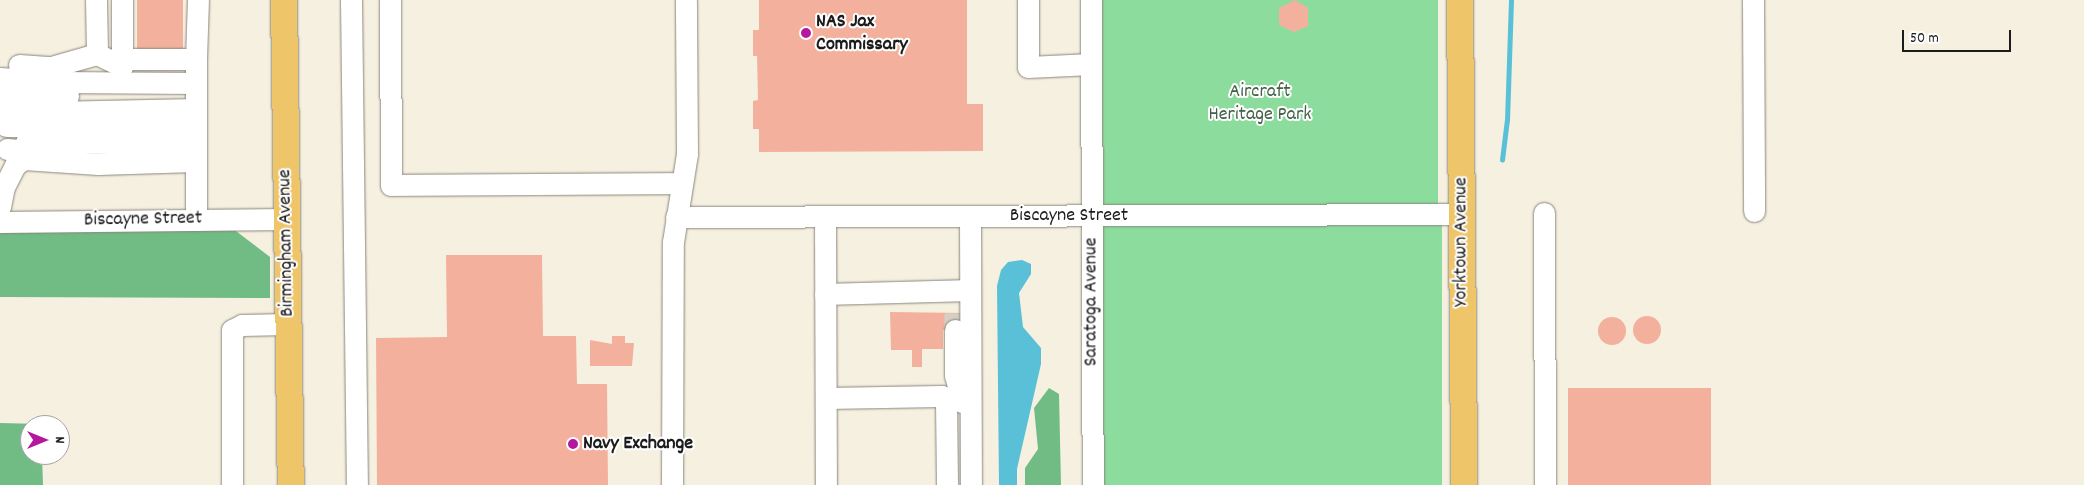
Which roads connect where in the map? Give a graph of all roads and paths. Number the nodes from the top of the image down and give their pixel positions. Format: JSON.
{"nodes":[{"id":1,"x":96,"y":0,"type":"edge"},
{"id":2,"x":122,"y":0,"type":"edge"},
{"id":3,"x":198,"y":0,"type":"edge"},
{"id":4,"x":284,"y":0,"type":"edge"},
{"id":5,"x":351,"y":0,"type":"edge"},
{"id":6,"x":390,"y":0,"type":"edge"},
{"id":7,"x":686,"y":0,"type":"edge"},
{"id":8,"x":1028,"y":0,"type":"edge"},
{"id":9,"x":1090,"y":0,"type":"edge"},
{"id":10,"x":1460,"y":0,"type":"edge"},
{"id":11,"x":1753,"y":0,"type":"edge"},
{"id":12,"x":97,"y":54,"type":"junction"},
{"id":13,"x":0,"y":63,"type":"edge"},
{"id":14,"x":122,"y":63,"type":"junction"},
{"id":15,"x":1091,"y":64,"type":"junction"},
{"id":16,"x":0,"y":78,"type":"edge"},
{"id":17,"x":196,"y":111,"type":"junction"},
{"id":18,"x":4,"y":122,"type":"edge"},
{"id":19,"x":680,"y":183,"type":"junction"},
{"id":20,"x":2,"y":197,"type":"edge"},
{"id":21,"x":1754,"y":212,"type":"dead end"},
{"id":22,"x":1544,"y":213,"type":"dead end"},
{"id":23,"x":1462,"y":214,"type":"junction"},
{"id":24,"x":970,"y":216,"type":"junction"},
{"id":25,"x":1092,"y":216,"type":"junction"},
{"id":26,"x":676,"y":217,"type":"junction"},
{"id":27,"x":825,"y":217,"type":"junction"},
{"id":28,"x":287,"y":219,"type":"junction"},
{"id":29,"x":196,"y":220,"type":"junction"},
{"id":30,"x":0,"y":222,"type":"edge"},
{"id":31,"x":963,"y":290,"type":"junction"},
{"id":32,"x":835,"y":293,"type":"junction"},
{"id":33,"x":288,"y":324,"type":"junction"},
{"id":34,"x":826,"y":398,"type":"junction"},
{"id":35,"x":971,"y":454,"type":"junction"},
{"id":36,"x":947,"y":480,"type":"edge"},
{"id":37,"x":232,"y":485,"type":"edge"},
{"id":38,"x":291,"y":485,"type":"edge"},
{"id":39,"x":357,"y":485,"type":"edge"},
{"id":40,"x":672,"y":485,"type":"edge"},
{"id":41,"x":826,"y":485,"type":"edge"},
{"id":42,"x":971,"y":485,"type":"edge"},
{"id":43,"x":1093,"y":485,"type":"edge"},
{"id":44,"x":1464,"y":485,"type":"edge"},
{"id":45,"x":1545,"y":485,"type":"edge"}],
"edges":[{"from":1,"to":12,"type":"street"},
{"from":2,"to":14,"type":"street"},
{"from":3,"to":17,"type":"street"},
{"from":4,"to":28,"type":"main road","name":"Birmingham Avenue"},
{"from":5,"to":39,"type":"street"},
{"from":6,"to":19,"type":"street"},
{"from":7,"to":19,"type":"street"},
{"from":8,"to":15,"type":"street"},
{"from":9,"to":15,"type":"street","name":"Saratoga Avenue"},
{"from":10,"to":23,"type":"main road","name":"Yorktown Avenue"},
{"from":11,"to":21,"type":"street"},
{"from":12,"to":13,"type":"street"},
{"from":12,"to":14,"type":"street"},
{"from":14,"to":17,"type":"street"},
{"from":15,"to":25,"type":"street","name":"Saratoga Avenue"},
{"from":16,"to":17,"type":"street"},
{"from":17,"to":18,"type":"street"},
{"from":17,"to":18,"type":"street"},
{"from":17,"to":20,"type":"street"},
{"from":17,"to":29,"type":"street"},
{"from":18,"to":20,"type":"street"},
{"from":19,"to":26,"type":"street"},
{"from":22,"to":45,"type":"street"},
{"from":23,"to":25,"type":"street","name":"Biscayne Street"},
{"from":23,"to":44,"type":"main road","name":"Yorktown Avenue"},
{"from":24,"to":25,"type":"street","name":"Biscayne Street"},
{"from":24,"to":27,"type":"street","name":"Biscayne Street"},
{"from":24,"to":31,"type":"street"},
{"from":25,"to":43,"type":"street","name":"Saratoga Avenue"},
{"from":26,"to":27,"type":"street","name":"Biscayne Street"},
{"from":26,"to":40,"type":"street"},
{"from":27,"to":32,"type":"street"},
{"from":28,"to":29,"type":"street","name":"Biscayne Street"},
{"from":28,"to":33,"type":"main road","name":"Birmingham Avenue"},
{"from":29,"to":30,"type":"street","name":"Biscayne Street"},
{"from":31,"to":32,"type":"street"},
{"from":31,"to":35,"type":"street"},
{"from":31,"to":35,"type":"street"},
{"from":32,"to":34,"type":"street"},
{"from":33,"to":37,"type":"street"},
{"from":33,"to":38,"type":"main road","name":"Birmingham Avenue"},
{"from":34,"to":36,"type":"street"},
{"from":34,"to":41,"type":"street"},
{"from":35,"to":42,"type":"street"}]}
